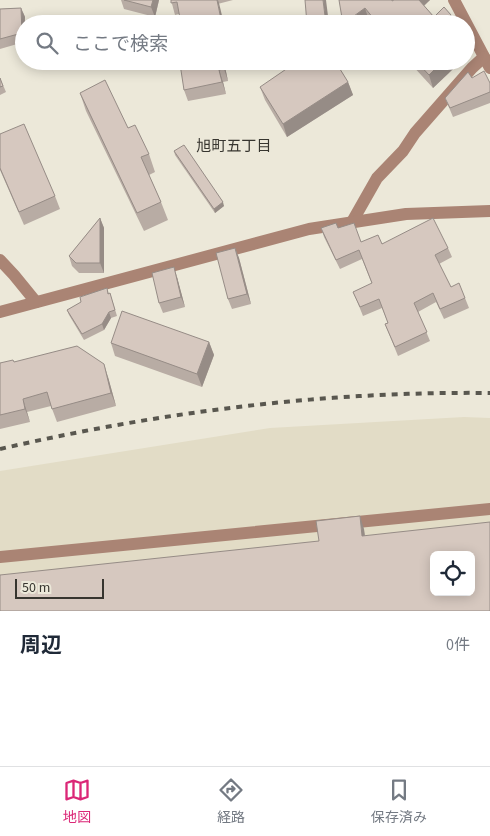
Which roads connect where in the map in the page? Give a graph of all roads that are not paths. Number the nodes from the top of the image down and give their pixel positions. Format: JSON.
{"nodes":[{"id":1,"x":454,"y":0,"type":"edge"},
{"id":2,"x":462,"y":15,"type":"edge"},
{"id":3,"x":475,"y":40,"type":"edge"},
{"id":4,"x":487,"y":63,"type":"edge"},
{"id":5,"x":475,"y":67,"type":"edge"},
{"id":6,"x":470,"y":70,"type":"edge"},
{"id":7,"x":490,"y":211,"type":"edge"},
{"id":8,"x":352,"y":222,"type":"junction"},
{"id":9,"x":0,"y":260,"type":"edge"},
{"id":10,"x":36,"y":302,"type":"junction"},
{"id":11,"x":0,"y":312,"type":"edge"},
{"id":12,"x":490,"y":509,"type":"edge"},
{"id":13,"x":0,"y":557,"type":"edge"}],
"edges":[{"from":1,"to":2,"type":"street"},
{"from":3,"to":4,"type":"street"},
{"from":4,"to":5,"type":"street"},
{"from":6,"to":8,"type":"street"},
{"from":7,"to":8,"type":"street"},
{"from":8,"to":10,"type":"street"},
{"from":9,"to":10,"type":"street"},
{"from":10,"to":11,"type":"street"},
{"from":12,"to":13,"type":"street"}]}
